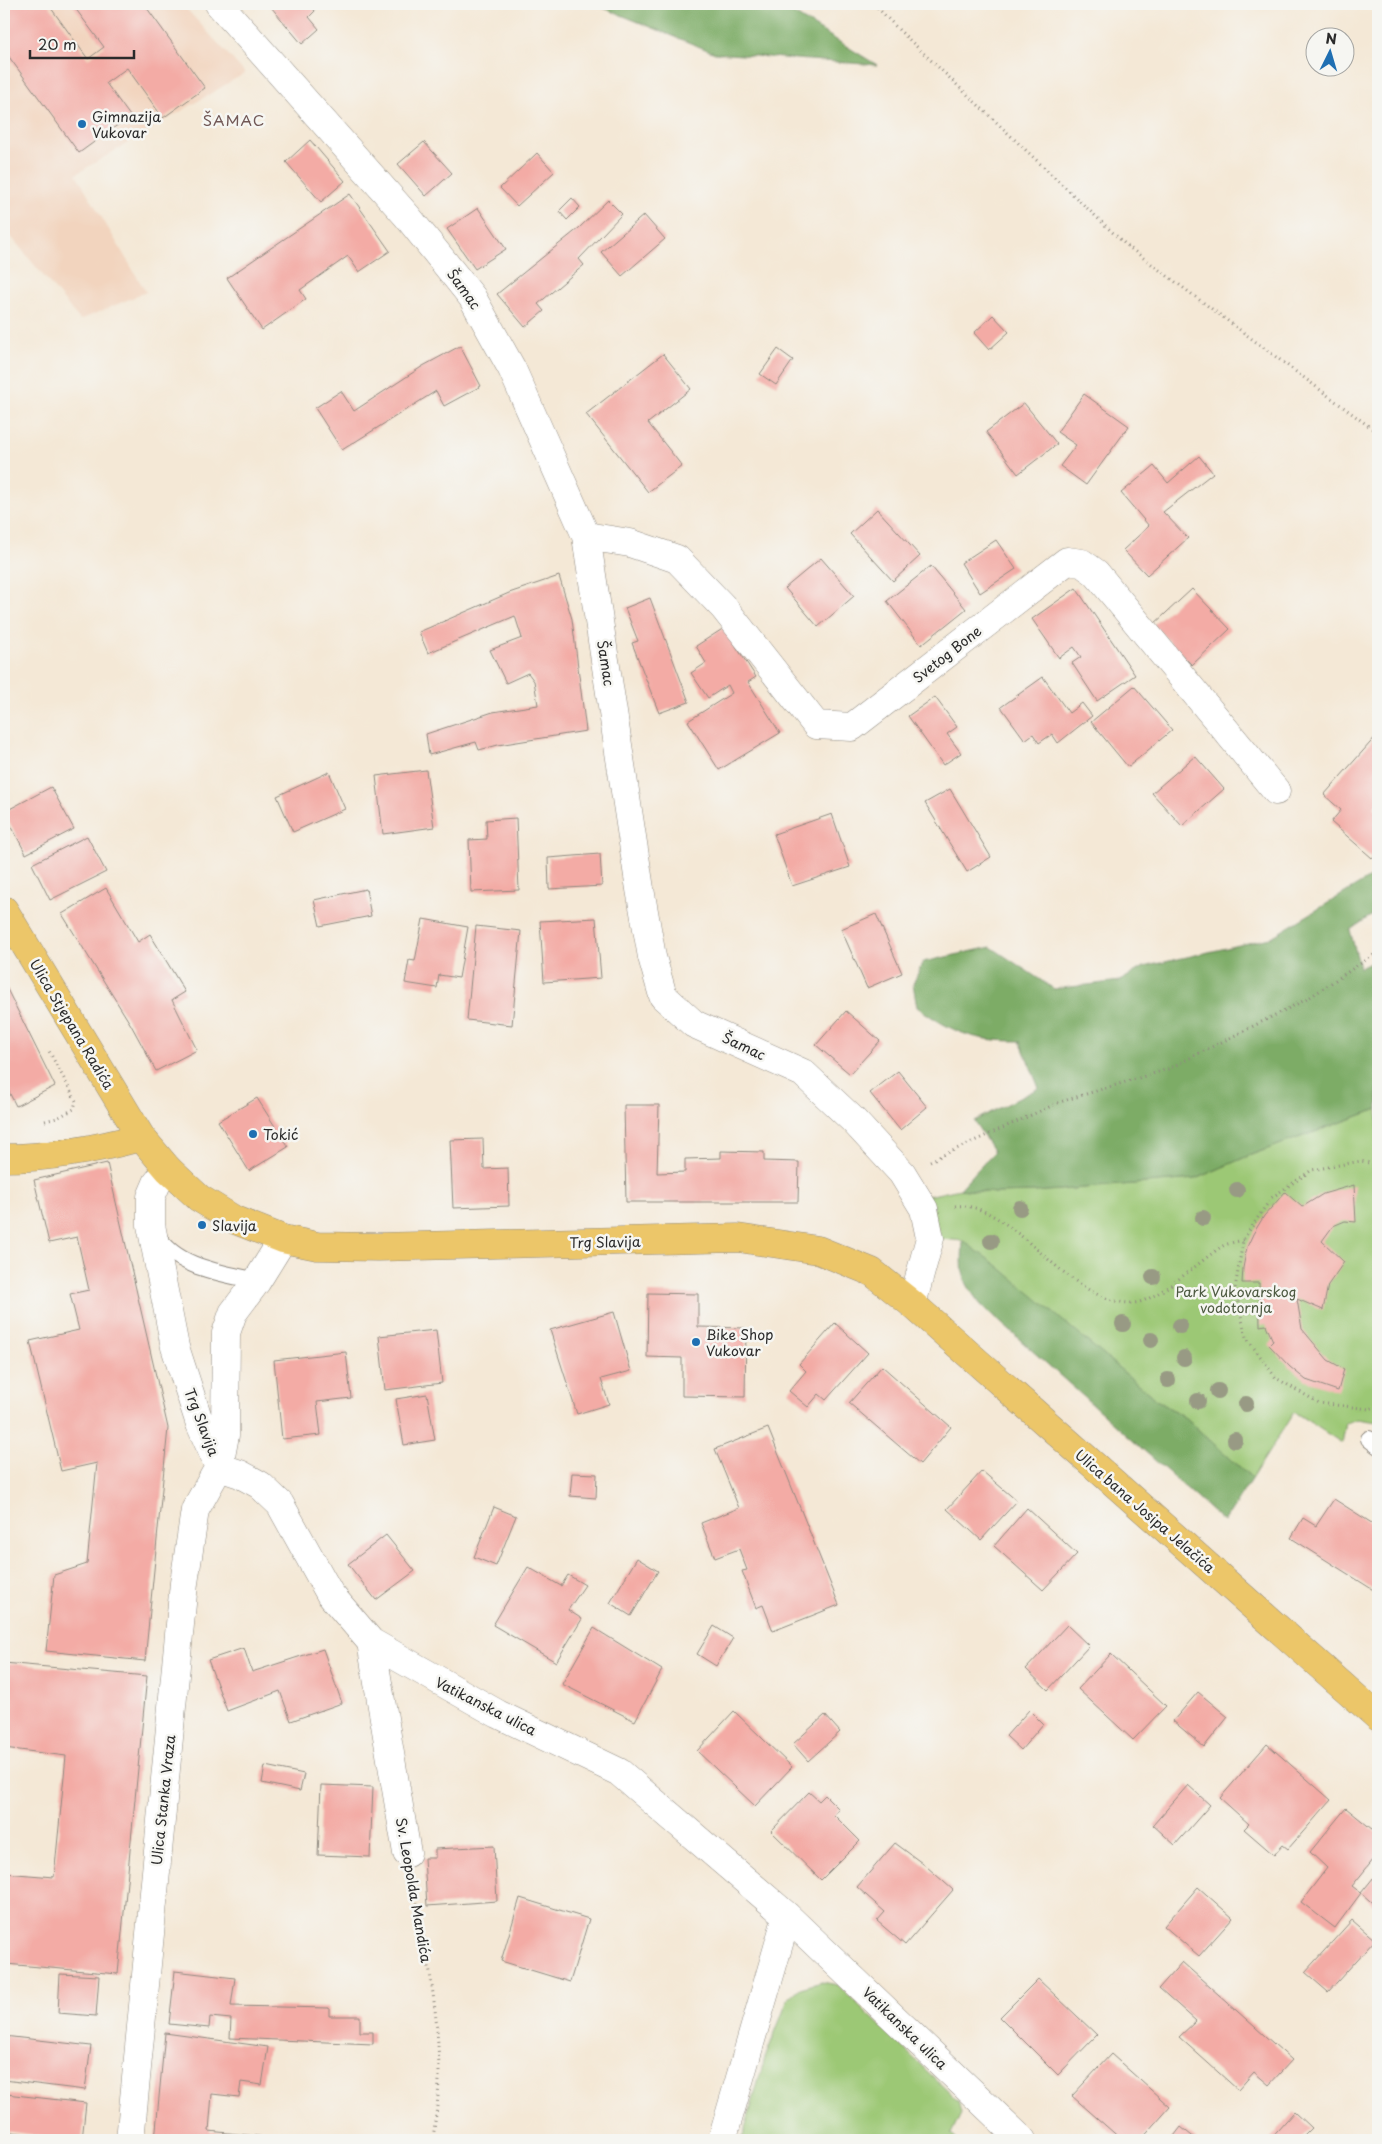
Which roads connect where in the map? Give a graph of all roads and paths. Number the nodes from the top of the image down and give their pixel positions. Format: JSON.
{"nodes":[{"id":1,"x":220,"y":4,"type":"edge"},
{"id":2,"x":874,"y":4,"type":"edge"},
{"id":3,"x":1378,"y":433,"type":"edge"},
{"id":4,"x":586,"y":536,"type":"junction"},
{"id":5,"x":1276,"y":791,"type":"dead end"},
{"id":6,"x":4,"y":910,"type":"edge"},
{"id":7,"x":1378,"y":952,"type":"edge"},
{"id":8,"x":141,"y":1137,"type":"junction"},
{"id":9,"x":4,"y":1158,"type":"edge"},
{"id":10,"x":1378,"y":1165,"type":"edge"},
{"id":11,"x":168,"y":1169,"type":"junction"},
{"id":12,"x":902,"y":1173,"type":"junction"},
{"id":13,"x":963,"y":1205,"type":"dead end"},
{"id":14,"x":151,"y":1225,"type":"junction"},
{"id":15,"x":283,"y":1239,"type":"junction"},
{"id":16,"x":1243,"y":1240,"type":"junction"},
{"id":17,"x":257,"y":1281,"type":"junction"},
{"id":18,"x":912,"y":1304,"type":"junction"},
{"id":19,"x":1378,"y":1406,"type":"edge"},
{"id":20,"x":219,"y":1467,"type":"junction"},
{"id":21,"x":371,"y":1642,"type":"junction"},
{"id":22,"x":1378,"y":1717,"type":"edge"},
{"id":23,"x":407,"y":1853,"type":"joint"},
{"id":24,"x":787,"y":1916,"type":"junction"},
{"id":25,"x":130,"y":2140,"type":"edge"},
{"id":26,"x":433,"y":2140,"type":"edge"},
{"id":27,"x":722,"y":2140,"type":"edge"},
{"id":28,"x":1022,"y":2140,"type":"edge"}],
"edges":[{"from":1,"to":4,"type":"street","name":"Šamac"},
{"from":2,"to":3,"type":"path"},
{"from":4,"to":5,"type":"street","name":"Svetog Bone"},
{"from":4,"to":12,"type":"street","name":"Šamac"},
{"from":6,"to":8,"type":"main road","name":"Ulica Stjepana Radića"},
{"from":7,"to":12,"type":"path"},
{"from":8,"to":9,"type":"main road"},
{"from":8,"to":11,"type":"main road","name":"Trg Slavija"},
{"from":10,"to":16,"type":"path"},
{"from":11,"to":14,"type":"street","name":"Trg Slavija"},
{"from":11,"to":15,"type":"main road","name":"Trg Slavija"},
{"from":12,"to":18,"type":"street","name":"Šamac"},
{"from":13,"to":16,"type":"path"},
{"from":14,"to":17,"type":"lane"},
{"from":14,"to":20,"type":"street","name":"Trg Slavija"},
{"from":15,"to":17,"type":"street","name":"Trg Slavija"},
{"from":15,"to":18,"type":"main road","name":"Trg Slavija"},
{"from":16,"to":19,"type":"path"},
{"from":17,"to":20,"type":"street","name":"Trg Slavija"},
{"from":18,"to":22,"type":"main road","name":"Ulica bana Josipa Jelačića"},
{"from":20,"to":21,"type":"street","name":"Vatikanska ulica"},
{"from":20,"to":25,"type":"street","name":"Ulica Stanka Vraza"},
{"from":21,"to":23,"type":"street","name":"Sv. Leopolda Mandića"},
{"from":21,"to":24,"type":"street","name":"Vatikanska ulica"},
{"from":23,"to":26,"type":"path","name":"Sv. Leopolda Mandića"},
{"from":24,"to":27,"type":"street"},
{"from":24,"to":28,"type":"street","name":"Vatikanska ulica"}]}
